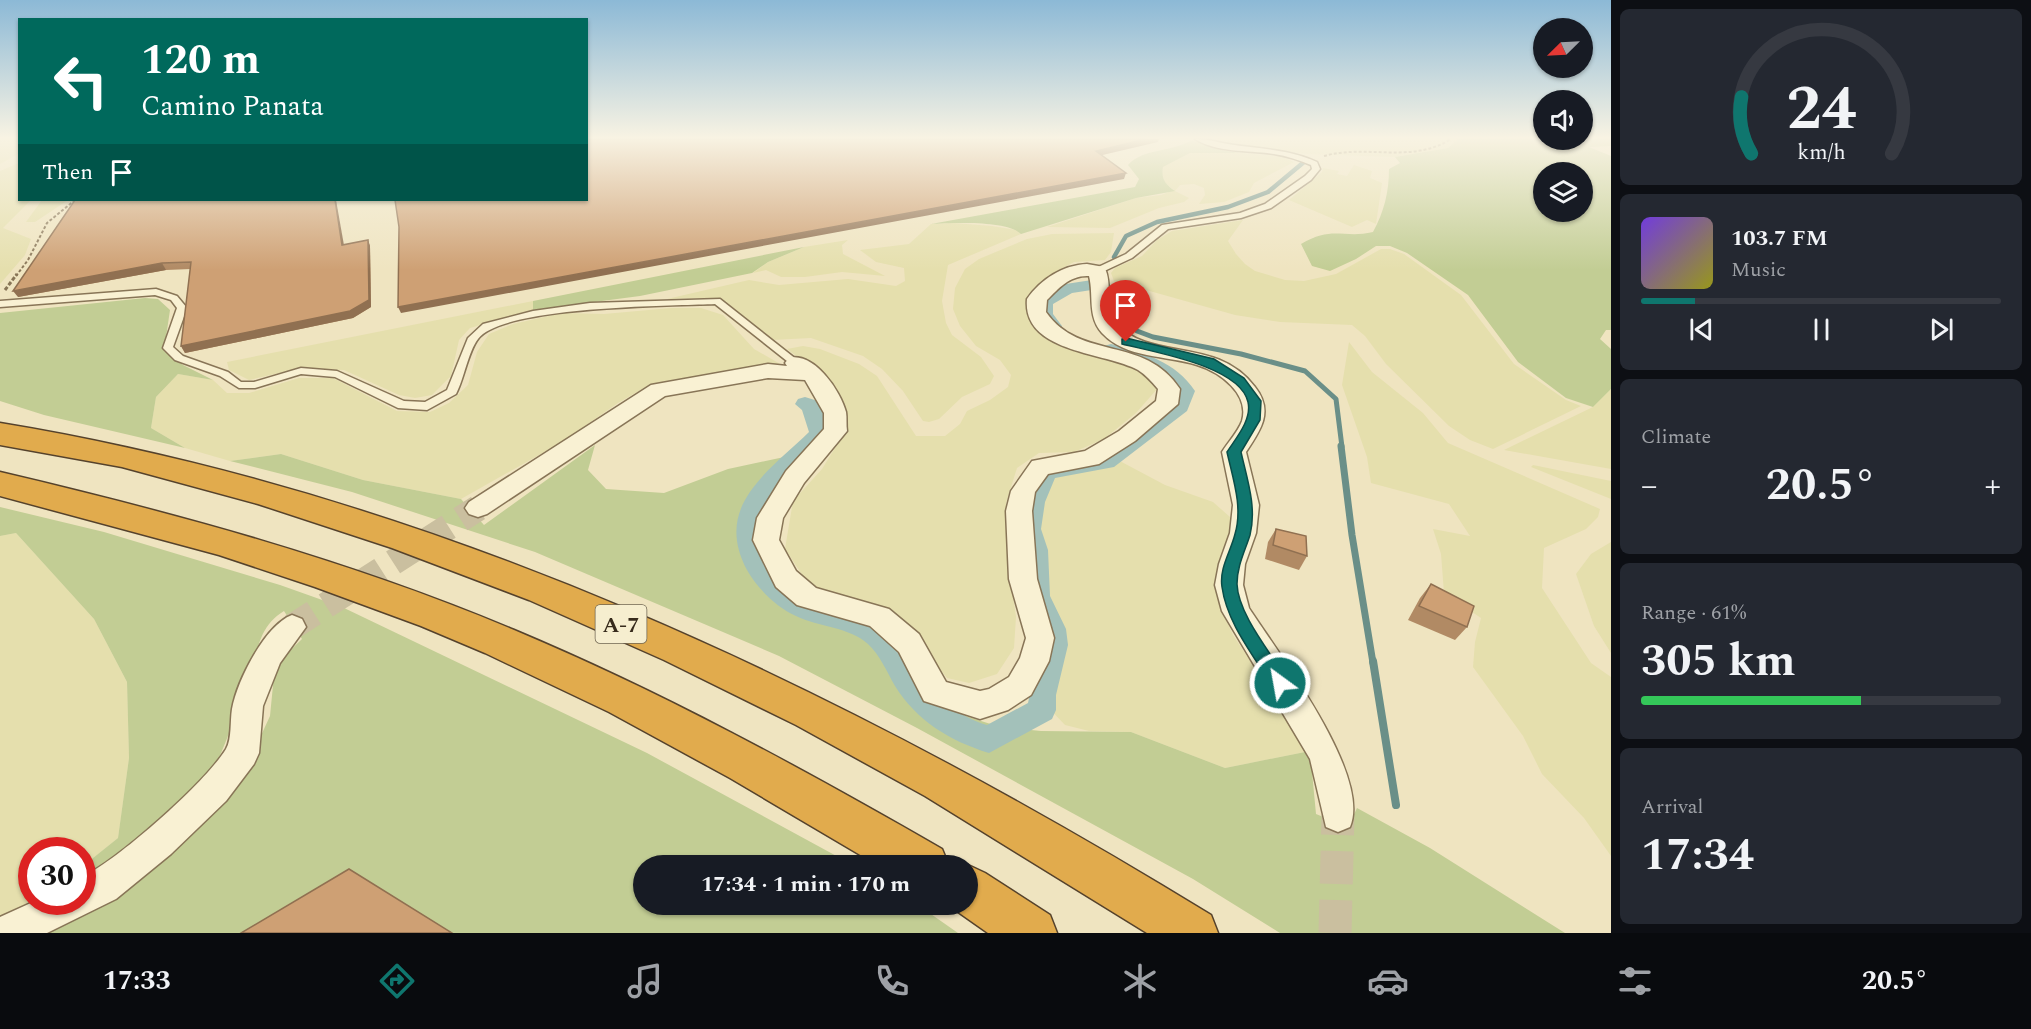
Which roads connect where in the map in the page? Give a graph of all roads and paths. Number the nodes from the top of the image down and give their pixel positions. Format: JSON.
{"nodes":[{"id":1,"x":1302,"y":183,"type":"edge"},
{"id":2,"x":74,"y":201,"type":"edge"},
{"id":3,"x":1097,"y":271,"type":"junction"},
{"id":4,"x":0,"y":297,"type":"edge"},
{"id":5,"x":0,"y":304,"type":"edge"},
{"id":6,"x":804,"y":369,"type":"junction"},
{"id":7,"x":0,"y":434,"type":"edge"},
{"id":8,"x":0,"y":484,"type":"edge"},
{"id":9,"x":478,"y":508,"type":"tunnel mouth"},
{"id":10,"x":292,"y":627,"type":"tunnel mouth"},
{"id":11,"x":1338,"y":815,"type":"tunnel mouth"},
{"id":12,"x":907,"y":855,"type":"edge"},
{"id":13,"x":96,"y":889,"type":"edge"},
{"id":14,"x":978,"y":897,"type":"edge"},
{"id":15,"x":45,"y":915,"type":"edge"},
{"id":16,"x":7,"y":933,"type":"edge"},
{"id":17,"x":1032,"y":933,"type":"edge"},
{"id":18,"x":1193,"y":933,"type":"edge"}],
"edges":[{"from":1,"to":3,"type":"lane"},
{"from":2,"to":4,"type":"path"},
{"from":3,"to":6,"type":"street"},
{"from":3,"to":11,"type":"street"},
{"from":5,"to":6,"type":"lane"},
{"from":6,"to":9,"type":"street"},
{"from":7,"to":18,"type":"highway","number":"A-7"},
{"from":8,"to":12,"type":"highway"},
{"from":10,"to":13,"type":"street"},
{"from":14,"to":17,"type":"highway"},
{"from":15,"to":16,"type":"street"}]}
